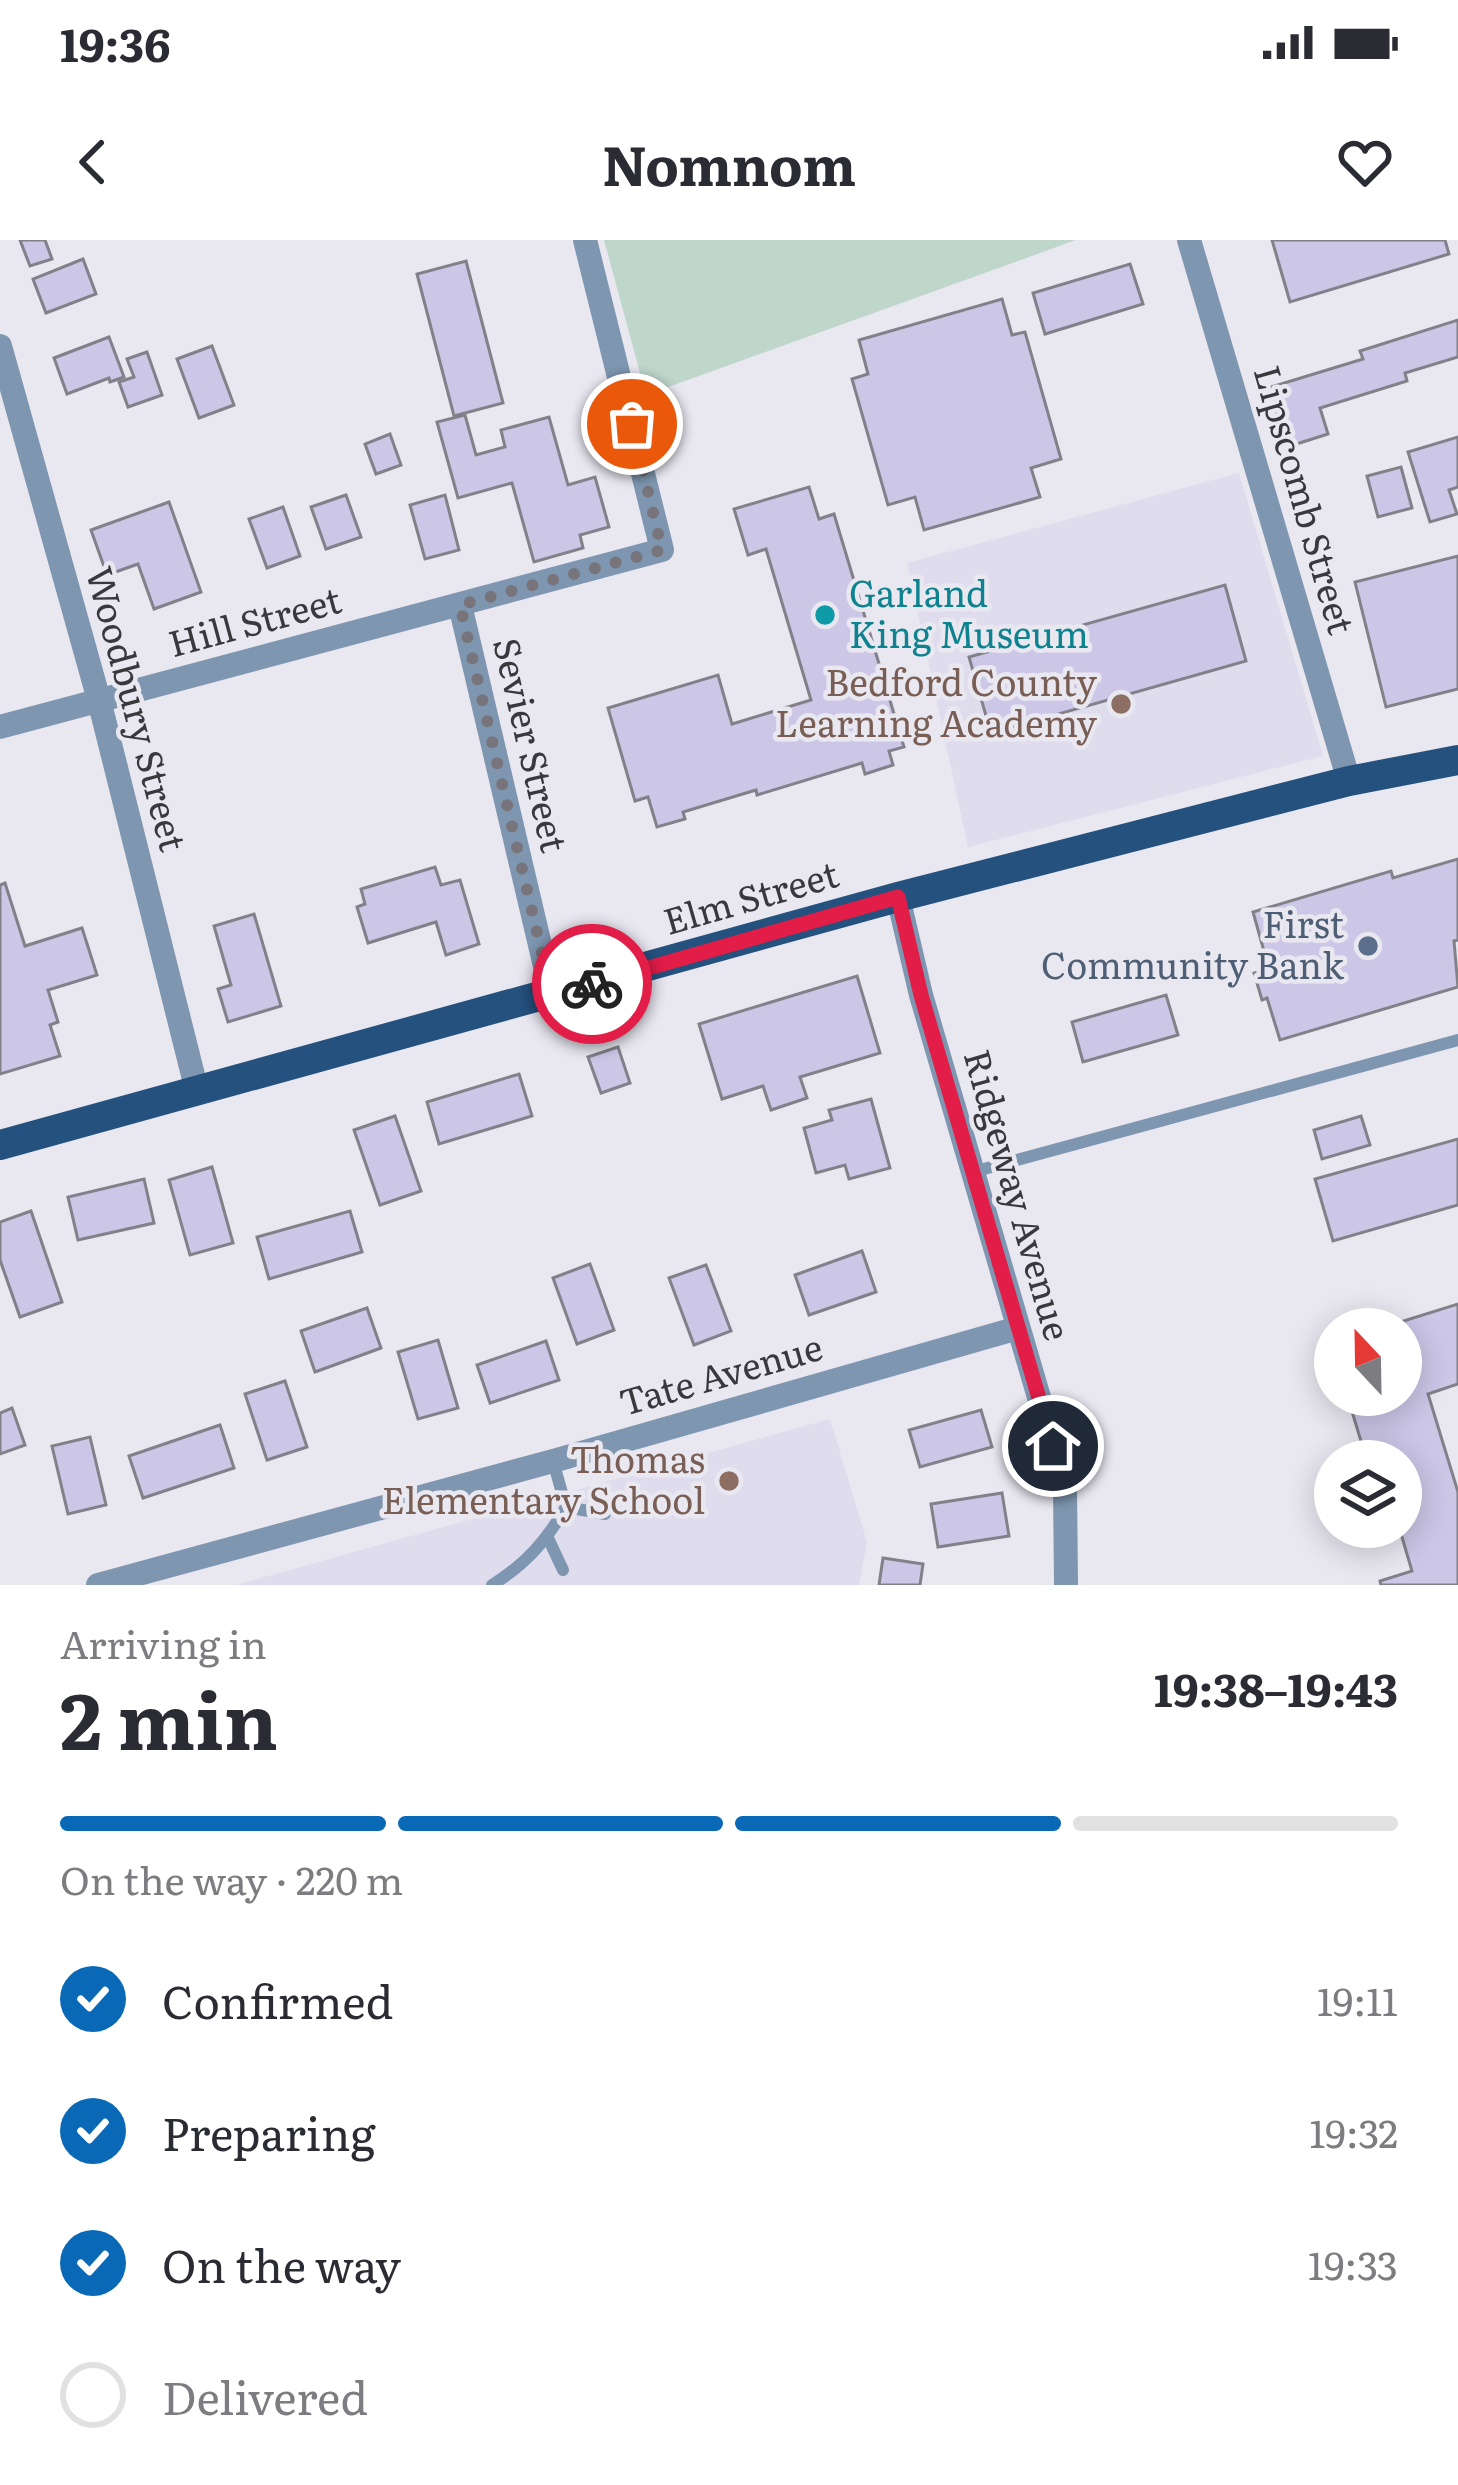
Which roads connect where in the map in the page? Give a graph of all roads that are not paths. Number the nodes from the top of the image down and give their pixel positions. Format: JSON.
{"nodes":[{"id":1,"x":585,"y":240,"type":"edge"},
{"id":2,"x":1190,"y":240,"type":"edge"},
{"id":3,"x":0,"y":346,"type":"edge"},
{"id":4,"x":460,"y":605,"type":"junction"},
{"id":5,"x":99,"y":700,"type":"junction"},
{"id":6,"x":0,"y":727,"type":"edge"},
{"id":7,"x":1458,"y":760,"type":"edge"},
{"id":8,"x":1349,"y":781,"type":"junction"},
{"id":9,"x":898,"y":897,"type":"junction"},
{"id":10,"x":552,"y":996,"type":"junction"},
{"id":11,"x":1458,"y":1040,"type":"edge"},
{"id":12,"x":197,"y":1091,"type":"junction"},
{"id":13,"x":0,"y":1145,"type":"edge"},
{"id":14,"x":972,"y":1173,"type":"junction"},
{"id":15,"x":1018,"y":1328,"type":"junction"},
{"id":16,"x":553,"y":1461,"type":"junction"},
{"id":17,"x":566,"y":1507,"type":"junction"},
{"id":18,"x":605,"y":1514,"type":"dead end"},
{"id":19,"x":548,"y":1538,"type":"junction"},
{"id":20,"x":562,"y":1570,"type":"dead end"},
{"id":21,"x":98,"y":1585,"type":"edge"},
{"id":22,"x":492,"y":1585,"type":"edge"},
{"id":23,"x":1066,"y":1585,"type":"edge"}],
"edges":[{"from":1,"to":4,"type":"street","name":"Sevier Street"},
{"from":2,"to":8,"type":"street","name":"Lipscomb Street"},
{"from":3,"to":5,"type":"street","name":"Woodbury Street"},
{"from":4,"to":5,"type":"street","name":"Hill Street"},
{"from":4,"to":10,"type":"street","name":"Sevier Street"},
{"from":5,"to":6,"type":"street","name":"Hill Street"},
{"from":5,"to":12,"type":"street","name":"Woodbury Street"},
{"from":7,"to":8,"type":"main road","name":"Elm Street"},
{"from":8,"to":9,"type":"main road","name":"Elm Street"},
{"from":9,"to":10,"type":"main road","name":"Elm Street"},
{"from":9,"to":14,"type":"street","name":"Ridgeway Avenue"},
{"from":10,"to":12,"type":"main road","name":"Elm Street"},
{"from":11,"to":14,"type":"lane"},
{"from":12,"to":13,"type":"main road","name":"Elm Street"},
{"from":14,"to":15,"type":"street","name":"Ridgeway Avenue"},
{"from":15,"to":16,"type":"street","name":"Tate Avenue"},
{"from":15,"to":23,"type":"street","name":"Ridgeway Avenue"},
{"from":16,"to":17,"type":"lane"},
{"from":16,"to":21,"type":"street","name":"Tate Avenue"},
{"from":17,"to":18,"type":"lane"},
{"from":17,"to":19,"type":"lane"},
{"from":19,"to":20,"type":"lane"},
{"from":19,"to":22,"type":"lane"}]}
